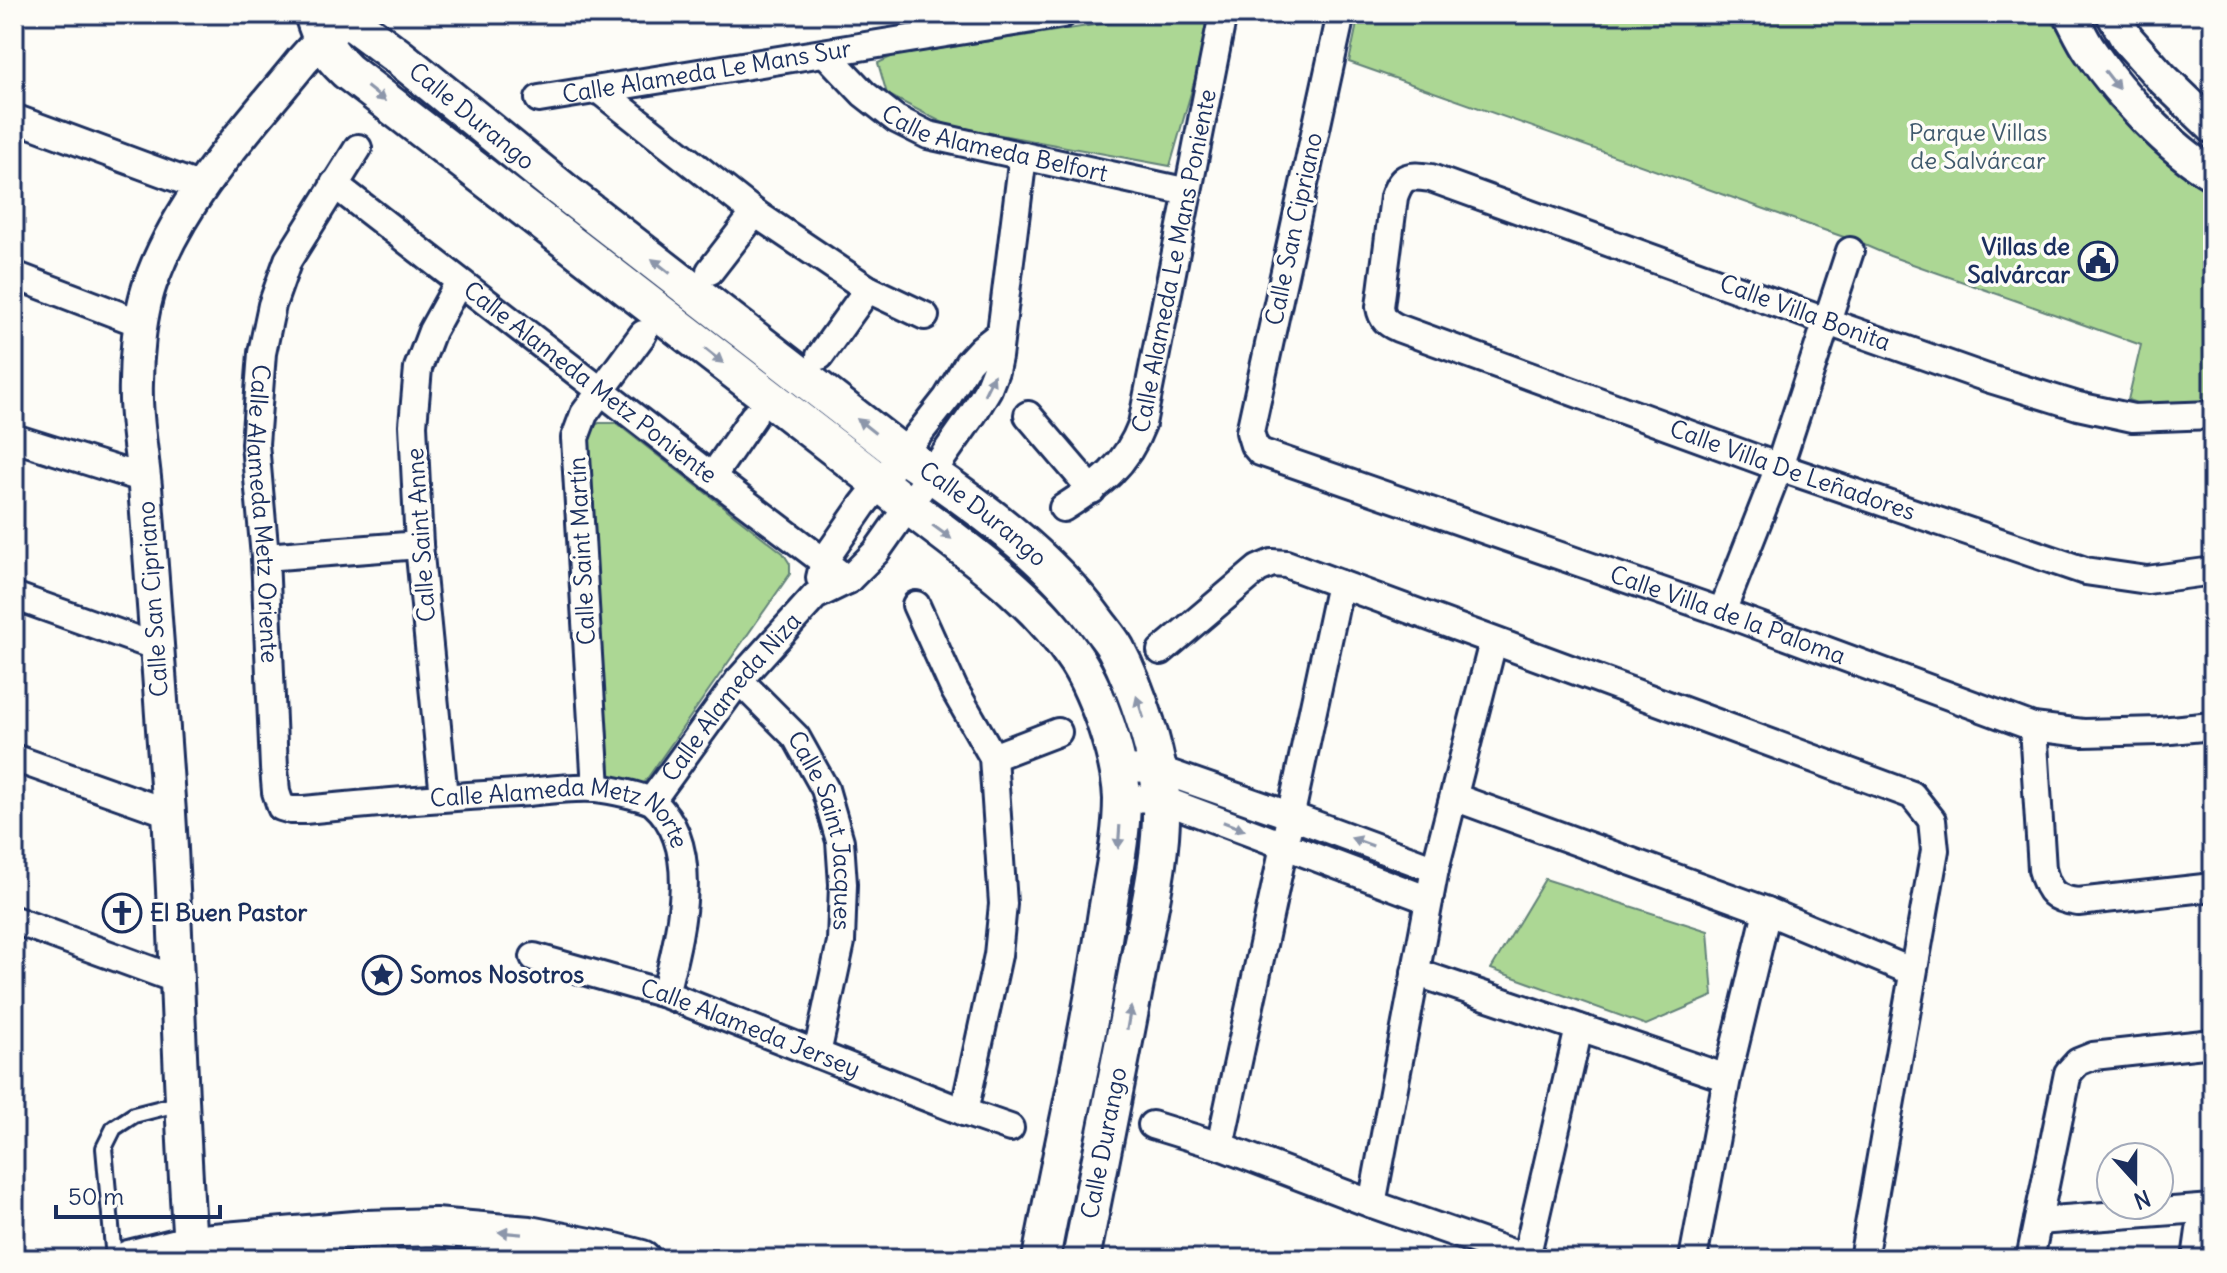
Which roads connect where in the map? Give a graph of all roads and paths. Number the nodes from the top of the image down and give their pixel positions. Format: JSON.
{"nodes":[{"id":1,"x":1063,"y":14,"type":"edge"},
{"id":2,"x":1223,"y":14,"type":"edge"},
{"id":3,"x":1341,"y":14,"type":"edge"},
{"id":4,"x":2070,"y":14,"type":"edge"},
{"id":5,"x":2113,"y":14,"type":"edge"},
{"id":6,"x":336,"y":20,"type":"edge"},
{"id":7,"x":826,"y":54,"type":"junction"},
{"id":8,"x":599,"y":90,"type":"junction"},
{"id":9,"x":539,"y":99,"type":"dead end"},
{"id":10,"x":14,"y":118,"type":"edge"},
{"id":11,"x":2213,"y":127,"type":"edge"},
{"id":12,"x":358,"y":148,"type":"dead end"},
{"id":13,"x":1023,"y":156,"type":"junction"},
{"id":14,"x":2213,"y":174,"type":"edge"},
{"id":15,"x":334,"y":184,"type":"junction"},
{"id":16,"x":201,"y":187,"type":"junction"},
{"id":17,"x":1188,"y":192,"type":"junction"},
{"id":18,"x":755,"y":213,"type":"junction"},
{"id":19,"x":1850,"y":251,"type":"dead end"},
{"id":20,"x":710,"y":271,"type":"dead end"},
{"id":21,"x":14,"y":275,"type":"edge"},
{"id":22,"x":459,"y":282,"type":"junction"},
{"id":23,"x":868,"y":289,"type":"junction"},
{"id":24,"x":925,"y":316,"type":"dead end"},
{"id":25,"x":1381,"y":316,"type":"joint"},
{"id":26,"x":1828,"y":322,"type":"junction"},
{"id":27,"x":140,"y":323,"type":"junction"},
{"id":28,"x":643,"y":334,"type":"dead end"},
{"id":29,"x":999,"y":335,"type":"junction"},
{"id":30,"x":820,"y":356,"type":"dead end"},
{"id":31,"x":601,"y":390,"type":"junction"},
{"id":32,"x":947,"y":398,"type":"junction"},
{"id":33,"x":973,"y":414,"type":"junction"},
{"id":34,"x":1028,"y":415,"type":"dead end"},
{"id":35,"x":2213,"y":415,"type":"edge"},
{"id":36,"x":753,"y":417,"type":"dead end"},
{"id":37,"x":14,"y":438,"type":"edge"},
{"id":38,"x":1254,"y":445,"type":"joint"},
{"id":39,"x":917,"y":464,"type":"junction"},
{"id":40,"x":1779,"y":467,"type":"junction"},
{"id":41,"x":712,"y":477,"type":"junction"},
{"id":42,"x":145,"y":479,"type":"junction"},
{"id":43,"x":880,"y":483,"type":"junction"},
{"id":44,"x":1092,"y":490,"type":"junction"},
{"id":45,"x":908,"y":507,"type":"junction"},
{"id":46,"x":1063,"y":508,"type":"dead end"},
{"id":47,"x":419,"y":545,"type":"junction"},
{"id":48,"x":265,"y":557,"type":"junction"},
{"id":49,"x":824,"y":561,"type":"junction"},
{"id":50,"x":2213,"y":571,"type":"edge"},
{"id":51,"x":848,"y":580,"type":"junction"},
{"id":52,"x":1340,"y":584,"type":"junction"},
{"id":53,"x":14,"y":596,"type":"edge"},
{"id":54,"x":815,"y":596,"type":"junction"},
{"id":55,"x":916,"y":605,"type":"dead end"},
{"id":56,"x":1722,"y":612,"type":"junction"},
{"id":57,"x":1493,"y":642,"type":"junction"},
{"id":58,"x":157,"y":647,"type":"junction"},
{"id":59,"x":1161,"y":651,"type":"dead end"},
{"id":60,"x":739,"y":680,"type":"junction"},
{"id":61,"x":2213,"y":726,"type":"edge"},
{"id":62,"x":2033,"y":727,"type":"junction"},
{"id":63,"x":1058,"y":732,"type":"dead end"},
{"id":64,"x":993,"y":757,"type":"junction"},
{"id":65,"x":14,"y":758,"type":"edge"},
{"id":66,"x":1120,"y":783,"type":"junction"},
{"id":67,"x":1159,"y":784,"type":"junction"},
{"id":68,"x":596,"y":788,"type":"junction"},
{"id":69,"x":444,"y":797,"type":"junction"},
{"id":70,"x":1454,"y":797,"type":"junction"},
{"id":71,"x":652,"y":800,"type":"junction"},
{"id":72,"x":281,"y":807,"type":"joint"},
{"id":73,"x":169,"y":813,"type":"junction"},
{"id":74,"x":1289,"y":815,"type":"junction"},
{"id":75,"x":1284,"y":845,"type":"junction"},
{"id":76,"x":1435,"y":869,"type":"junction"},
{"id":77,"x":2213,"y":887,"type":"edge"},
{"id":78,"x":1429,"y":900,"type":"junction"},
{"id":79,"x":1767,"y":911,"type":"junction"},
{"id":80,"x":14,"y":920,"type":"edge"},
{"id":81,"x":534,"y":957,"type":"dead end"},
{"id":82,"x":1415,"y":972,"type":"junction"},
{"id":83,"x":1913,"y":972,"type":"junction"},
{"id":84,"x":178,"y":980,"type":"junction"},
{"id":85,"x":665,"y":994,"type":"junction"},
{"id":86,"x":1579,"y":1028,"type":"junction"},
{"id":87,"x":2213,"y":1043,"type":"edge"},
{"id":88,"x":817,"y":1054,"type":"junction"},
{"id":89,"x":1727,"y":1078,"type":"junction"},
{"id":90,"x":181,"y":1103,"type":"junction"},
{"id":91,"x":964,"y":1112,"type":"junction"},
{"id":92,"x":1152,"y":1125,"type":"dead end"},
{"id":93,"x":1010,"y":1128,"type":"dead end"},
{"id":94,"x":1220,"y":1146,"type":"junction"},
{"id":95,"x":1372,"y":1204,"type":"junction"},
{"id":96,"x":2208,"y":1208,"type":"edge"},
{"id":97,"x":2038,"y":1221,"type":"junction"},
{"id":98,"x":190,"y":1252,"type":"edge"},
{"id":99,"x":1528,"y":1258,"type":"edge"},
{"id":100,"x":114,"y":1259,"type":"edge"},
{"id":101,"x":129,"y":1259,"type":"edge"},
{"id":102,"x":642,"y":1259,"type":"edge"},
{"id":103,"x":1041,"y":1259,"type":"edge"},
{"id":104,"x":1081,"y":1259,"type":"edge"},
{"id":105,"x":1693,"y":1259,"type":"edge"},
{"id":106,"x":1863,"y":1259,"type":"edge"},
{"id":107,"x":2030,"y":1259,"type":"edge"},
{"id":108,"x":2196,"y":1259,"type":"edge"}],
"edges":[{"from":1,"to":7,"type":"street","name":"Calle Alameda Le Mans Sur"},
{"from":2,"to":17,"type":"street","name":"Calle Alameda Le Mans Poniente"},
{"from":3,"to":38,"type":"street","name":"Calle San Cipriano"},
{"from":4,"to":14,"type":"street","one_way":true},
{"from":5,"to":11,"type":"street"},
{"from":6,"to":16,"type":"street","name":"Calle San Cipriano"},
{"from":39,"to":6,"type":"main road","name":"Calle Durango","one_way":true},
{"from":6,"to":43,"type":"main road","name":"Calle Durango","one_way":true},
{"from":7,"to":8,"type":"street","name":"Calle Alameda Le Mans Sur"},
{"from":7,"to":13,"type":"street","name":"Calle Alameda Belfort"},
{"from":8,"to":9,"type":"street","name":"Calle Alameda Le Mans Sur"},
{"from":8,"to":18,"type":"street"},
{"from":10,"to":16,"type":"street"},
{"from":12,"to":15,"type":"street","name":"Calle Alameda Metz Oriente"},
{"from":13,"to":17,"type":"street","name":"Calle Alameda Belfort"},
{"from":13,"to":29,"type":"street"},
{"from":15,"to":22,"type":"street","name":"Calle Alameda Metz Poniente"},
{"from":15,"to":48,"type":"street","name":"Calle Alameda Metz Oriente"},
{"from":16,"to":27,"type":"street","name":"Calle San Cipriano"},
{"from":17,"to":44,"type":"street","name":"Calle Alameda Le Mans Poniente"},
{"from":18,"to":20,"type":"street"},
{"from":18,"to":23,"type":"street"},
{"from":19,"to":26,"type":"street"},
{"from":21,"to":27,"type":"street"},
{"from":22,"to":31,"type":"street","name":"Calle Alameda Metz Poniente"},
{"from":22,"to":47,"type":"street","name":"Calle Saint Anne"},
{"from":23,"to":24,"type":"street"},
{"from":23,"to":30,"type":"street"},
{"from":25,"to":26,"type":"street","name":"Calle Villa Bonita"},
{"from":25,"to":40,"type":"street","name":"Calle Villa De Leñadores"},
{"from":26,"to":35,"type":"street","name":"Calle Villa Bonita"},
{"from":26,"to":40,"type":"street"},
{"from":27,"to":42,"type":"street","name":"Calle San Cipriano"},
{"from":28,"to":31,"type":"street","name":"Calle Saint Martín"},
{"from":29,"to":32,"type":"street"},
{"from":33,"to":29,"type":"street","one_way":true},
{"from":31,"to":41,"type":"street","name":"Calle Alameda Metz Poniente"},
{"from":31,"to":68,"type":"street","name":"Calle Saint Martín"},
{"from":32,"to":33,"type":"street"},
{"from":32,"to":39,"type":"street"},
{"from":33,"to":39,"type":"street"},
{"from":34,"to":44,"type":"street"},
{"from":36,"to":41,"type":"street"},
{"from":37,"to":42,"type":"street"},
{"from":38,"to":56,"type":"street","name":"Calle Villa de la Paloma"},
{"from":39,"to":43,"type":"street","name":"Calle Alameda Niza"},
{"from":39,"to":45,"type":"street","name":"Calle Alameda Niza"},
{"from":67,"to":39,"type":"main road","name":"Calle Durango","one_way":true},
{"from":40,"to":50,"type":"street","name":"Calle Villa De Leñadores"},
{"from":40,"to":56,"type":"street"},
{"from":41,"to":49,"type":"street","name":"Calle Alameda Metz Poniente"},
{"from":42,"to":58,"type":"street","name":"Calle San Cipriano"},
{"from":43,"to":45,"type":"main road","name":"Calle Durango"},
{"from":43,"to":49,"type":"street","name":"Calle Alameda Niza"},
{"from":44,"to":46,"type":"street","name":"Calle Alameda Le Mans Poniente"},
{"from":45,"to":51,"type":"street","name":"Calle Alameda Niza"},
{"from":45,"to":66,"type":"main road","name":"Calle Durango","one_way":true},
{"from":47,"to":48,"type":"street"},
{"from":47,"to":69,"type":"street","name":"Calle Saint Anne"},
{"from":48,"to":72,"type":"street","name":"Calle Alameda Metz Oriente"},
{"from":49,"to":51,"type":"street","name":"Calle Alameda Metz Poniente"},
{"from":49,"to":54,"type":"street","name":"Calle Alameda Niza"},
{"from":51,"to":54,"type":"street","name":"Calle Alameda Niza"},
{"from":52,"to":57,"type":"street"},
{"from":52,"to":59,"type":"street"},
{"from":52,"to":74,"type":"street"},
{"from":53,"to":58,"type":"street"},
{"from":54,"to":60,"type":"street","name":"Calle Alameda Niza"},
{"from":55,"to":64,"type":"street"},
{"from":56,"to":62,"type":"street","name":"Calle Villa de la Paloma"},
{"from":57,"to":70,"type":"street"},
{"from":57,"to":83,"type":"street"},
{"from":58,"to":73,"type":"street","name":"Calle San Cipriano"},
{"from":60,"to":71,"type":"street","name":"Calle Alameda Niza"},
{"from":60,"to":88,"type":"street","name":"Calle Saint Jacques"},
{"from":61,"to":62,"type":"street","name":"Calle Villa de la Paloma"},
{"from":62,"to":77,"type":"street"},
{"from":63,"to":64,"type":"street"},
{"from":64,"to":91,"type":"street"},
{"from":65,"to":73,"type":"street"},
{"from":66,"to":67,"type":"street"},
{"from":66,"to":103,"type":"main road","name":"Calle Durango","one_way":true},
{"from":67,"to":74,"type":"street"},
{"from":67,"to":75,"type":"street","one_way":true},
{"from":104,"to":67,"type":"main road","name":"Calle Durango","one_way":true},
{"from":68,"to":69,"type":"street","name":"Calle Alameda Metz Norte"},
{"from":68,"to":71,"type":"street","name":"Calle Alameda Metz Norte"},
{"from":69,"to":72,"type":"street","name":"Calle Alameda Metz Norte"},
{"from":70,"to":76,"type":"street"},
{"from":70,"to":79,"type":"street"},
{"from":71,"to":85,"type":"street","name":"Calle Alameda Metz Norte"},
{"from":73,"to":84,"type":"street","name":"Calle San Cipriano"},
{"from":74,"to":75,"type":"street"},
{"from":76,"to":74,"type":"street","one_way":true},
{"from":75,"to":78,"type":"street"},
{"from":75,"to":94,"type":"street"},
{"from":76,"to":78,"type":"street"},
{"from":78,"to":82,"type":"street"},
{"from":79,"to":83,"type":"street"},
{"from":79,"to":89,"type":"street"},
{"from":80,"to":84,"type":"street"},
{"from":81,"to":85,"type":"street","name":"Calle Alameda Jersey"},
{"from":82,"to":86,"type":"street"},
{"from":82,"to":95,"type":"street"},
{"from":83,"to":106,"type":"street"},
{"from":84,"to":90,"type":"street","name":"Calle San Cipriano"},
{"from":85,"to":88,"type":"street","name":"Calle Alameda Jersey"},
{"from":86,"to":89,"type":"street"},
{"from":86,"to":99,"type":"street"},
{"from":87,"to":97,"type":"street"},
{"from":88,"to":91,"type":"street","name":"Calle Alameda Jersey"},
{"from":89,"to":105,"type":"street"},
{"from":90,"to":98,"type":"street","name":"Calle San Cipriano"},
{"from":90,"to":100,"type":"lane"},
{"from":91,"to":93,"type":"street","name":"Calle Alameda Jersey"},
{"from":92,"to":94,"type":"street"},
{"from":94,"to":95,"type":"street"},
{"from":95,"to":99,"type":"street"},
{"from":96,"to":97,"type":"street"},
{"from":96,"to":108,"type":"street"},
{"from":97,"to":107,"type":"street"},
{"from":98,"to":101,"type":"main road"},
{"from":102,"to":98,"type":"main road","one_way":true}]}
